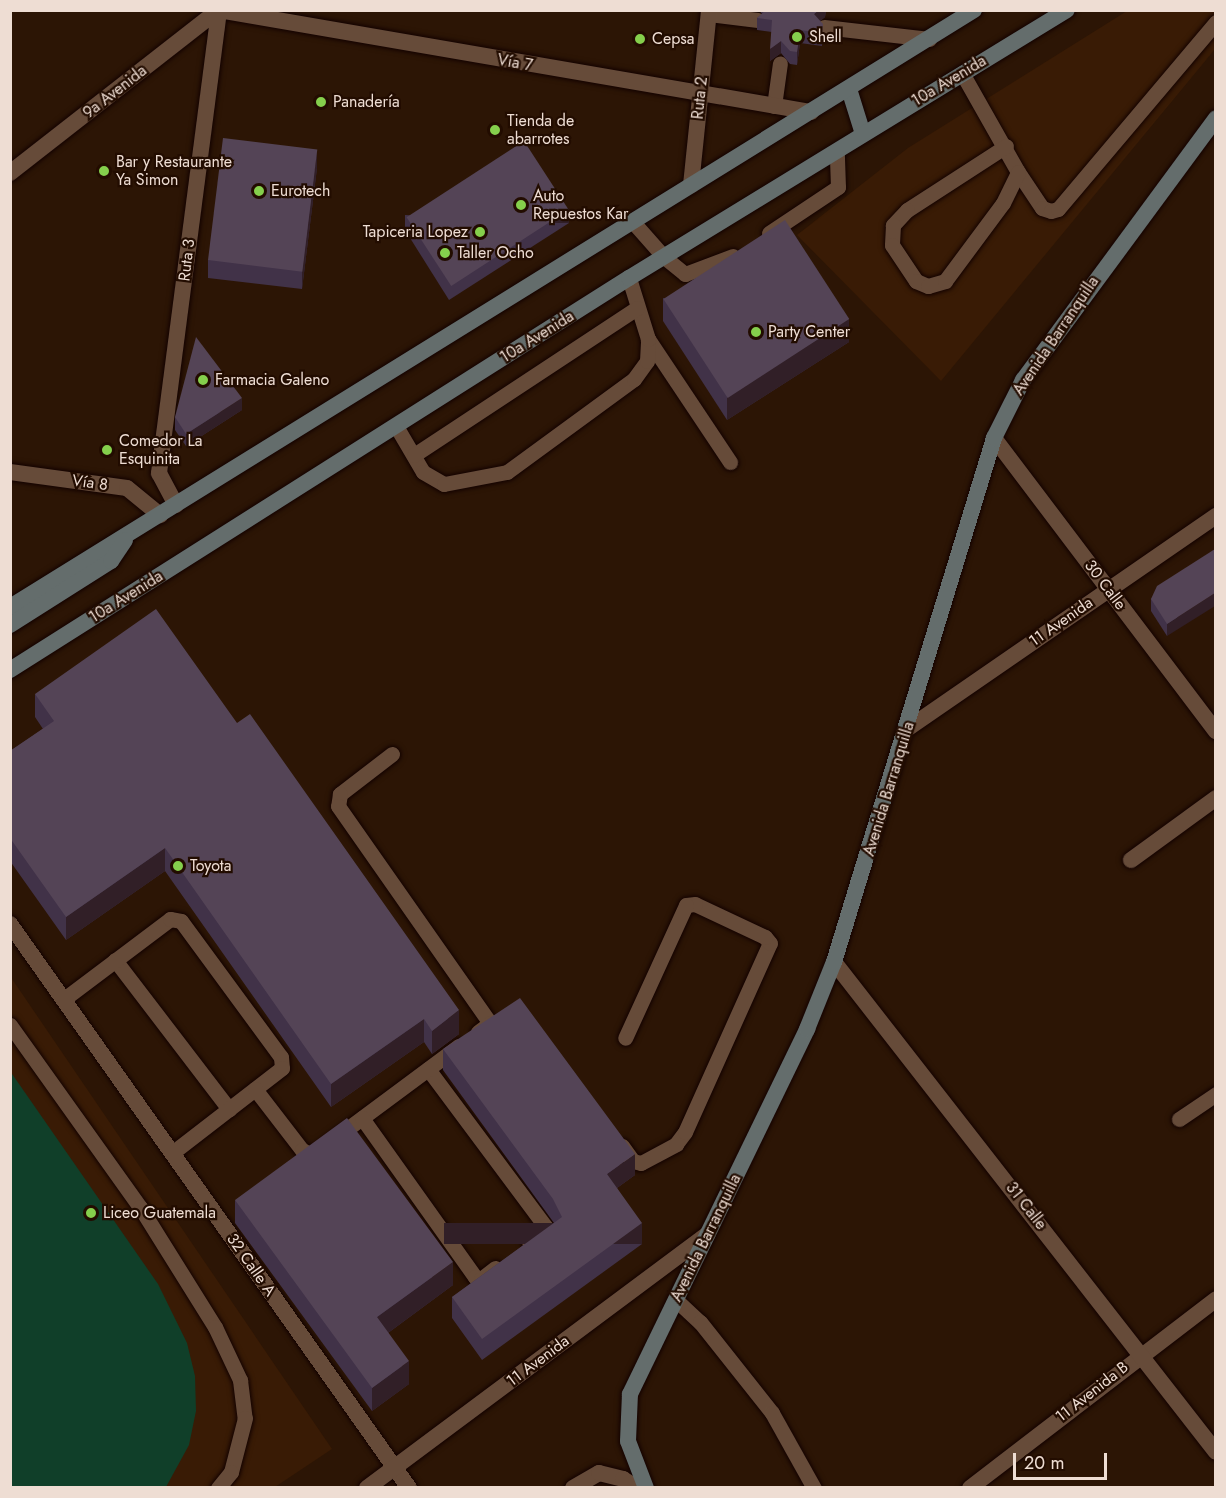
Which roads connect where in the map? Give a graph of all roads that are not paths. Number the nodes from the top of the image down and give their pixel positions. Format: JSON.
{"nodes":[{"id":1,"x":219,"y":10,"type":"edge"},
{"id":2,"x":974,"y":10,"type":"edge"},
{"id":3,"x":1066,"y":10,"type":"edge"},
{"id":4,"x":709,"y":12,"type":"edge"},
{"id":5,"x":758,"y":20,"type":"edge"},
{"id":6,"x":1215,"y":22,"type":"edge"},
{"id":7,"x":824,"y":27,"type":"edge"},
{"id":8,"x":929,"y":39,"type":"junction"},
{"id":9,"x":780,"y":63,"type":"dead end"},
{"id":10,"x":962,"y":73,"type":"junction"},
{"id":11,"x":849,"y":89,"type":"junction"},
{"id":12,"x":700,"y":95,"type":"junction"},
{"id":13,"x":774,"y":106,"type":"junction"},
{"id":14,"x":812,"y":112,"type":"junction"},
{"id":15,"x":1215,"y":118,"type":"edge"},
{"id":16,"x":863,"y":134,"type":"junction"},
{"id":17,"x":1006,"y":146,"type":"junction"},
{"id":18,"x":837,"y":150,"type":"junction"},
{"id":19,"x":1018,"y":172,"type":"junction"},
{"id":20,"x":10,"y":173,"type":"edge"},
{"id":21,"x":691,"y":185,"type":"junction"},
{"id":22,"x":633,"y":222,"type":"junction"},
{"id":23,"x":664,"y":257,"type":"junction"},
{"id":24,"x":629,"y":278,"type":"junction"},
{"id":25,"x":637,"y":308,"type":"junction"},
{"id":26,"x":648,"y":339,"type":"junction"},
{"id":27,"x":396,"y":426,"type":"junction"},
{"id":28,"x":994,"y":438,"type":"junction"},
{"id":29,"x":414,"y":455,"type":"junction"},
{"id":30,"x":730,"y":462,"type":"dead end"},
{"id":31,"x":10,"y":472,"type":"edge"},
{"id":32,"x":176,"y":505,"type":"junction"},
{"id":33,"x":160,"y":515,"type":"junction"},
{"id":34,"x":1215,"y":516,"type":"edge"},
{"id":35,"x":128,"y":534,"type":"junction"},
{"id":36,"x":1108,"y":589,"type":"junction"},
{"id":37,"x":10,"y":607,"type":"edge"},
{"id":38,"x":10,"y":625,"type":"edge"},
{"id":39,"x":10,"y":670,"type":"edge"},
{"id":40,"x":908,"y":729,"type":"junction"},
{"id":41,"x":1215,"y":732,"type":"edge"},
{"id":42,"x":392,"y":754,"type":"dead end"},
{"id":43,"x":1215,"y":798,"type":"edge"},
{"id":44,"x":1131,"y":860,"type":"dead end"},
{"id":45,"x":10,"y":924,"type":"edge"},
{"id":46,"x":115,"y":960,"type":"junction"},
{"id":47,"x":834,"y":962,"type":"junction"},
{"id":48,"x":64,"y":999,"type":"junction"},
{"id":49,"x":507,"y":1012,"type":"edge"},
{"id":50,"x":490,"y":1023,"type":"junction"},
{"id":51,"x":10,"y":1025,"type":"edge"},
{"id":52,"x":625,"y":1038,"type":"dead end"},
{"id":53,"x":428,"y":1069,"type":"junction"},
{"id":54,"x":255,"y":1089,"type":"junction"},
{"id":55,"x":1215,"y":1094,"type":"edge"},
{"id":56,"x":229,"y":1109,"type":"junction"},
{"id":57,"x":362,"y":1118,"type":"junction"},
{"id":58,"x":1179,"y":1119,"type":"dead end"},
{"id":59,"x":612,"y":1132,"type":"edge"},
{"id":60,"x":172,"y":1153,"type":"junction"},
{"id":61,"x":708,"y":1234,"type":"junction"},
{"id":62,"x":1215,"y":1299,"type":"edge"},
{"id":63,"x":676,"y":1300,"type":"junction"},
{"id":64,"x":1142,"y":1353,"type":"junction"},
{"id":65,"x":1215,"y":1452,"type":"edge"},
{"id":66,"x":395,"y":1468,"type":"junction"},
{"id":67,"x":218,"y":1488,"type":"edge"},
{"id":68,"x":367,"y":1488,"type":"edge"},
{"id":69,"x":409,"y":1488,"type":"edge"},
{"id":70,"x":573,"y":1488,"type":"edge"},
{"id":71,"x":637,"y":1488,"type":"edge"},
{"id":72,"x":646,"y":1488,"type":"edge"},
{"id":73,"x":814,"y":1488,"type":"edge"},
{"id":74,"x":970,"y":1488,"type":"edge"}],
"edges":[{"from":1,"to":12,"type":"street","name":"Vía 7"},
{"from":1,"to":20,"type":"street","name":"9a Avenida"},
{"from":1,"to":32,"type":"street","name":"Ruta 3"},
{"from":2,"to":8,"type":"main road"},
{"from":3,"to":10,"type":"main road","name":"10a Avenida"},
{"from":4,"to":5,"type":"lane"},
{"from":4,"to":12,"type":"street","name":"Ruta 2"},
{"from":6,"to":19,"type":"lane"},
{"from":7,"to":8,"type":"lane"},
{"from":8,"to":11,"type":"main road"},
{"from":9,"to":13,"type":"lane"},
{"from":10,"to":16,"type":"main road","name":"10a Avenida"},
{"from":10,"to":17,"type":"lane"},
{"from":11,"to":14,"type":"main road"},
{"from":11,"to":16,"type":"main road"},
{"from":12,"to":13,"type":"street","name":"Vía 7"},
{"from":12,"to":21,"type":"street","name":"Ruta 2"},
{"from":13,"to":14,"type":"street","name":"Vía 7"},
{"from":14,"to":21,"type":"main road"},
{"from":15,"to":28,"type":"main road","name":"Avenida Barranquilla"},
{"from":16,"to":18,"type":"main road","name":"10a Avenida"},
{"from":17,"to":19,"type":"lane"},
{"from":17,"to":19,"type":"lane"},
{"from":18,"to":23,"type":"main road","name":"10a Avenida"},
{"from":18,"to":23,"type":"lane"},
{"from":21,"to":22,"type":"main road"},
{"from":22,"to":23,"type":"lane"},
{"from":22,"to":32,"type":"main road"},
{"from":23,"to":24,"type":"main road","name":"10a Avenida"},
{"from":24,"to":25,"type":"lane"},
{"from":24,"to":27,"type":"main road","name":"10a Avenida"},
{"from":25,"to":26,"type":"lane"},
{"from":25,"to":29,"type":"lane"},
{"from":26,"to":29,"type":"lane"},
{"from":26,"to":30,"type":"lane"},
{"from":27,"to":29,"type":"lane"},
{"from":27,"to":39,"type":"main road","name":"10a Avenida"},
{"from":28,"to":36,"type":"street","name":"30 Calle"},
{"from":28,"to":40,"type":"main road","name":"Avenida Barranquilla"},
{"from":31,"to":33,"type":"street","name":"Vía 8"},
{"from":32,"to":33,"type":"main road"},
{"from":33,"to":35,"type":"main road"},
{"from":34,"to":36,"type":"street","name":"11 Avenida"},
{"from":35,"to":37,"type":"main road"},
{"from":35,"to":38,"type":"main road"},
{"from":36,"to":40,"type":"street","name":"11 Avenida"},
{"from":36,"to":41,"type":"street","name":"30 Calle"},
{"from":40,"to":47,"type":"main road","name":"Avenida Barranquilla"},
{"from":42,"to":50,"type":"lane"},
{"from":43,"to":44,"type":"street"},
{"from":45,"to":48,"type":"street","name":"32 Calle A"},
{"from":46,"to":48,"type":"lane"},
{"from":46,"to":54,"type":"lane"},
{"from":46,"to":56,"type":"lane"},
{"from":47,"to":61,"type":"main road","name":"Avenida Barranquilla"},
{"from":47,"to":64,"type":"street","name":"31 Calle"},
{"from":48,"to":60,"type":"street","name":"32 Calle A"},
{"from":49,"to":50,"type":"lane"},
{"from":50,"to":53,"type":"lane"},
{"from":51,"to":67,"type":"lane"},
{"from":52,"to":59,"type":"lane"},
{"from":53,"to":57,"type":"lane"},
{"from":53,"to":57,"type":"lane"},
{"from":54,"to":56,"type":"lane"},
{"from":54,"to":57,"type":"lane"},
{"from":55,"to":58,"type":"lane"},
{"from":56,"to":60,"type":"lane"},
{"from":60,"to":66,"type":"street","name":"32 Calle A"},
{"from":61,"to":63,"type":"main road","name":"Avenida Barranquilla"},
{"from":61,"to":66,"type":"street","name":"11 Avenida"},
{"from":62,"to":64,"type":"street","name":"11 Avenida B"},
{"from":63,"to":72,"type":"main road","name":"Avenida Barranquilla"},
{"from":63,"to":73,"type":"lane"},
{"from":64,"to":65,"type":"street","name":"31 Calle"},
{"from":64,"to":74,"type":"street","name":"11 Avenida B"},
{"from":66,"to":68,"type":"street","name":"11 Avenida"},
{"from":66,"to":69,"type":"street","name":"32 Calle A"},
{"from":70,"to":71,"type":"street"}]}
